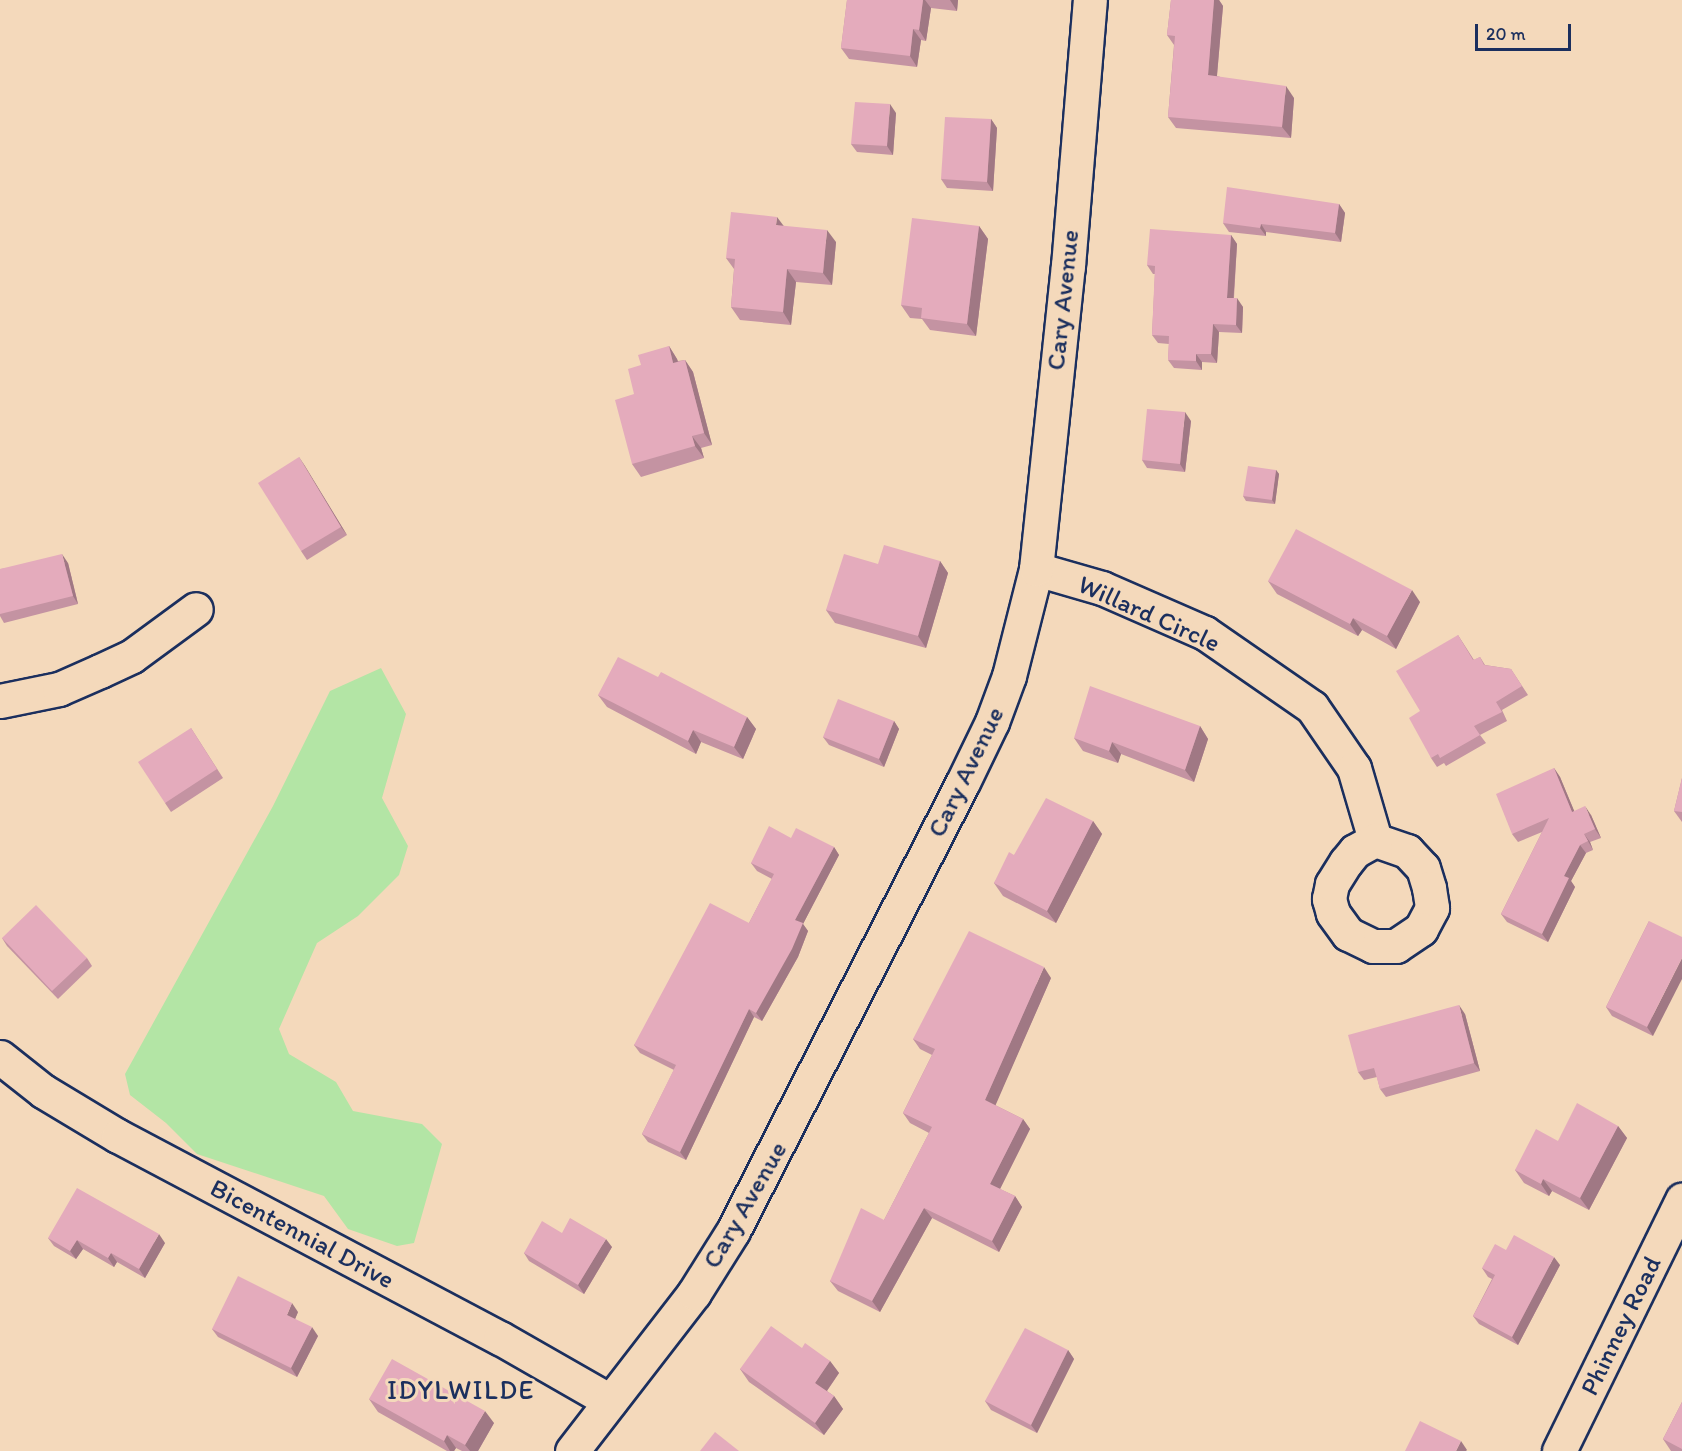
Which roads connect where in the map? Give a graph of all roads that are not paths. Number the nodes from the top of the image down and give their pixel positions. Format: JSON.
{"nodes":[{"id":1,"x":1090,"y":0,"type":"edge"},
{"id":2,"x":1036,"y":569,"type":"junction"},
{"id":3,"x":196,"y":609,"type":"dead end"},
{"id":4,"x":0,"y":701,"type":"edge"},
{"id":5,"x":1375,"y":840,"type":"dead end"},
{"id":6,"x":0,"y":1058,"type":"edge"},
{"id":7,"x":1682,"y":1200,"type":"edge"},
{"id":8,"x":610,"y":1401,"type":"junction"},
{"id":9,"x":572,"y":1451,"type":"edge"},
{"id":10,"x":1559,"y":1451,"type":"edge"}],
"edges":[{"from":1,"to":2,"type":"street","name":"Cary Avenue"},
{"from":2,"to":5,"type":"street","name":"Willard Circle"},
{"from":2,"to":8,"type":"street","name":"Cary Avenue"},
{"from":3,"to":4,"type":"street"},
{"from":6,"to":8,"type":"street","name":"Bicentennial Drive"},
{"from":7,"to":10,"type":"street","name":"Phinney Road"},
{"from":8,"to":9,"type":"street","name":"Cary Avenue"}]}
